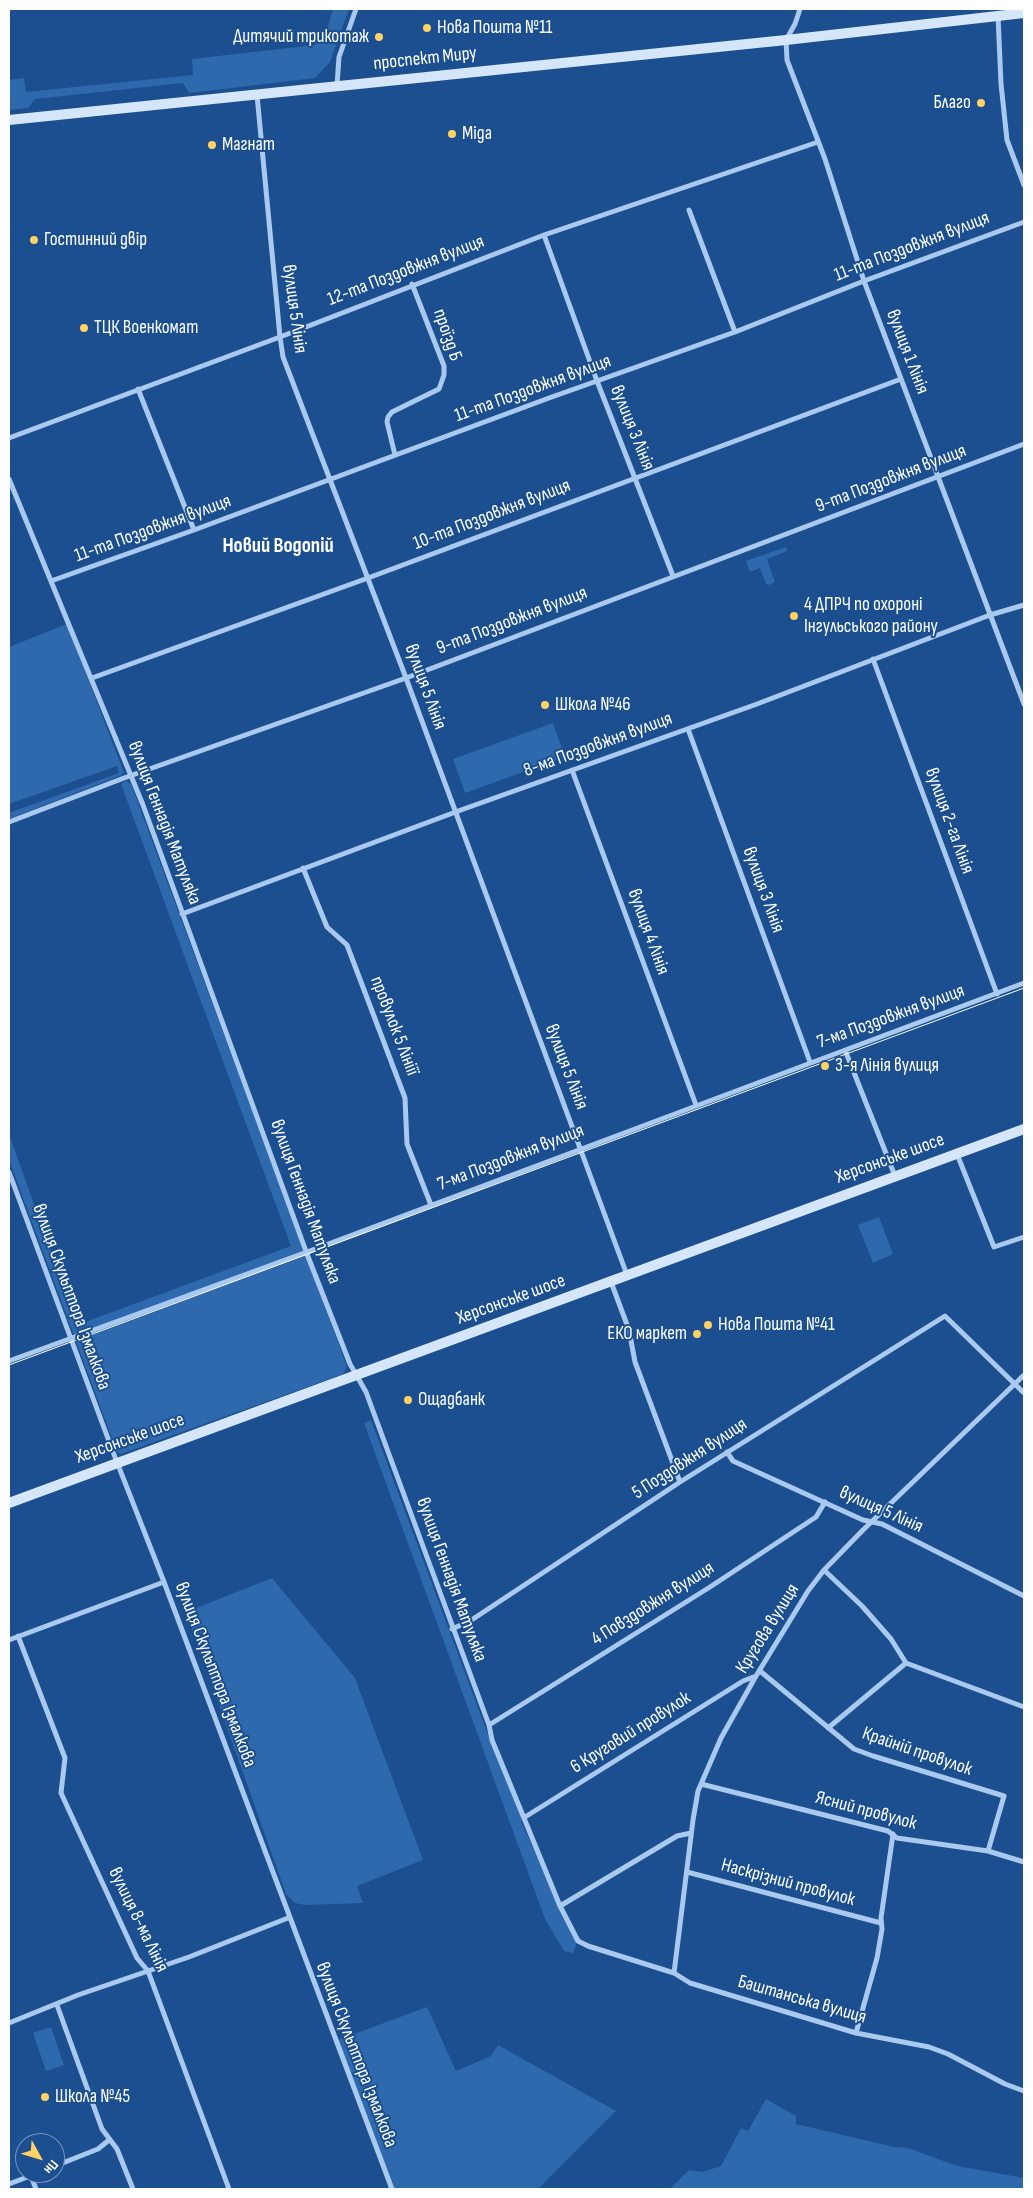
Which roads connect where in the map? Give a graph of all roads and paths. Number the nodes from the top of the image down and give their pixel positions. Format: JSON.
{"nodes":[{"id":1,"x":356,"y":9,"type":"edge"},
{"id":2,"x":800,"y":9,"type":"edge"},
{"id":3,"x":1024,"y":13,"type":"edge"},
{"id":4,"x":998,"y":15,"type":"junction"},
{"id":5,"x":786,"y":40,"type":"junction"},
{"id":6,"x":336,"y":86,"type":"junction"},
{"id":7,"x":256,"y":95,"type":"junction"},
{"id":8,"x":9,"y":120,"type":"edge"},
{"id":9,"x":818,"y":142,"type":"junction"},
{"id":10,"x":1024,"y":185,"type":"edge"},
{"id":11,"x":689,"y":210,"type":"dead end"},
{"id":12,"x":1024,"y":222,"type":"edge"},
{"id":13,"x":544,"y":235,"type":"junction"},
{"id":14,"x":864,"y":280,"type":"junction"},
{"id":15,"x":412,"y":284,"type":"junction"},
{"id":16,"x":735,"y":332,"type":"junction"},
{"id":17,"x":280,"y":337,"type":"junction"},
{"id":18,"x":901,"y":378,"type":"junction"},
{"id":19,"x":597,"y":381,"type":"junction"},
{"id":20,"x":138,"y":389,"type":"junction"},
{"id":21,"x":9,"y":438,"type":"edge"},
{"id":22,"x":1024,"y":444,"type":"edge"},
{"id":23,"x":395,"y":455,"type":"junction"},
{"id":24,"x":636,"y":477,"type":"junction"},
{"id":25,"x":9,"y":478,"type":"edge"},
{"id":26,"x":938,"y":478,"type":"junction"},
{"id":27,"x":330,"y":480,"type":"junction"},
{"id":28,"x":194,"y":530,"type":"junction"},
{"id":29,"x":673,"y":576,"type":"junction"},
{"id":30,"x":368,"y":578,"type":"junction"},
{"id":31,"x":51,"y":581,"type":"junction"},
{"id":32,"x":1024,"y":606,"type":"edge"},
{"id":33,"x":990,"y":615,"type":"junction"},
{"id":34,"x":873,"y":659,"type":"junction"},
{"id":35,"x":92,"y":678,"type":"junction"},
{"id":36,"x":406,"y":678,"type":"junction"},
{"id":37,"x":1024,"y":704,"type":"edge"},
{"id":38,"x":688,"y":729,"type":"junction"},
{"id":39,"x":572,"y":770,"type":"junction"},
{"id":40,"x":130,"y":775,"type":"junction"},
{"id":41,"x":455,"y":813,"type":"junction"},
{"id":42,"x":9,"y":822,"type":"edge"},
{"id":43,"x":303,"y":868,"type":"junction"},
{"id":44,"x":182,"y":914,"type":"junction"},
{"id":45,"x":1024,"y":983,"type":"edge"},
{"id":46,"x":997,"y":994,"type":"junction"},
{"id":47,"x":845,"y":1050,"type":"junction"},
{"id":48,"x":810,"y":1062,"type":"junction"},
{"id":49,"x":696,"y":1105,"type":"junction"},
{"id":50,"x":1024,"y":1128,"type":"edge"},
{"id":51,"x":581,"y":1148,"type":"junction"},
{"id":52,"x":957,"y":1154,"type":"junction"},
{"id":53,"x":9,"y":1172,"type":"edge"},
{"id":54,"x":895,"y":1176,"type":"junction"},
{"id":55,"x":431,"y":1205,"type":"junction"},
{"id":56,"x":1024,"y":1237,"type":"edge"},
{"id":57,"x":307,"y":1252,"type":"junction"},
{"id":58,"x":628,"y":1276,"type":"junction"},
{"id":59,"x":611,"y":1282,"type":"junction"},
{"id":60,"x":70,"y":1337,"type":"junction"},
{"id":61,"x":9,"y":1361,"type":"edge"},
{"id":62,"x":356,"y":1374,"type":"junction"},
{"id":63,"x":1024,"y":1375,"type":"edge"},
{"id":64,"x":1014,"y":1384,"type":"junction"},
{"id":65,"x":1024,"y":1393,"type":"edge"},
{"id":66,"x":727,"y":1452,"type":"junction"},
{"id":67,"x":116,"y":1463,"type":"junction"},
{"id":68,"x":680,"y":1482,"type":"junction"},
{"id":69,"x":825,"y":1502,"type":"junction"},
{"id":70,"x":9,"y":1503,"type":"edge"},
{"id":71,"x":872,"y":1522,"type":"junction"},
{"id":72,"x":824,"y":1570,"type":"junction"},
{"id":73,"x":164,"y":1582,"type":"junction"},
{"id":74,"x":1024,"y":1596,"type":"edge"},
{"id":75,"x":452,"y":1629,"type":"junction"},
{"id":76,"x":18,"y":1636,"type":"junction"},
{"id":77,"x":9,"y":1640,"type":"edge"},
{"id":78,"x":906,"y":1663,"type":"junction"},
{"id":79,"x":760,"y":1670,"type":"junction"},
{"id":80,"x":756,"y":1676,"type":"junction"},
{"id":81,"x":1024,"y":1707,"type":"edge"},
{"id":82,"x":488,"y":1725,"type":"junction"},
{"id":83,"x":828,"y":1728,"type":"junction"},
{"id":84,"x":701,"y":1784,"type":"junction"},
{"id":85,"x":525,"y":1817,"type":"junction"},
{"id":86,"x":691,"y":1833,"type":"junction"},
{"id":87,"x":893,"y":1834,"type":"junction"},
{"id":88,"x":988,"y":1851,"type":"junction"},
{"id":89,"x":1024,"y":1862,"type":"edge"},
{"id":90,"x":687,"y":1872,"type":"junction"},
{"id":91,"x":560,"y":1906,"type":"junction"},
{"id":92,"x":288,"y":1918,"type":"junction"},
{"id":93,"x":881,"y":1923,"type":"junction"},
{"id":94,"x":574,"y":1934,"type":"joint"},
{"id":95,"x":148,"y":1971,"type":"junction"},
{"id":96,"x":674,"y":1973,"type":"junction"},
{"id":97,"x":57,"y":2005,"type":"junction"},
{"id":98,"x":9,"y":2023,"type":"edge"},
{"id":99,"x":856,"y":2033,"type":"junction"},
{"id":100,"x":1024,"y":2091,"type":"edge"},
{"id":101,"x":109,"y":2140,"type":"junction"},
{"id":102,"x":65,"y":2162,"type":"edge"},
{"id":103,"x":133,"y":2189,"type":"edge"},
{"id":104,"x":229,"y":2189,"type":"edge"},
{"id":105,"x":392,"y":2189,"type":"edge"}],
"edges":[{"from":1,"to":6,"type":"street"},
{"from":2,"to":5,"type":"street"},
{"from":3,"to":4,"type":"main road","name":"проспект Миру"},
{"from":4,"to":5,"type":"main road","name":"проспект Миру"},
{"from":4,"to":10,"type":"street"},
{"from":5,"to":6,"type":"main road","name":"проспект Миру"},
{"from":5,"to":9,"type":"street","name":"вулиця 1 Лінія"},
{"from":6,"to":7,"type":"main road","name":"проспект Миру"},
{"from":7,"to":8,"type":"main road","name":"проспект Миру"},
{"from":7,"to":17,"type":"street","name":"вулиця 5 Лінія"},
{"from":9,"to":13,"type":"street","name":"12-та Поздовжня вулиця"},
{"from":9,"to":14,"type":"street","name":"вулиця 1 Лінія"},
{"from":11,"to":16,"type":"street"},
{"from":12,"to":14,"type":"street","name":"11-та Поздовжня вулиця"},
{"from":13,"to":15,"type":"street","name":"12-та Поздовжня вулиця"},
{"from":13,"to":19,"type":"street","name":"вулиця 3 Лінія"},
{"from":14,"to":16,"type":"street","name":"11-та Поздовжня вулиця"},
{"from":14,"to":18,"type":"street","name":"вулиця 1 Лінія"},
{"from":15,"to":17,"type":"street","name":"12-та Поздовжня вулиця"},
{"from":15,"to":23,"type":"street","name":"проїзд Б"},
{"from":16,"to":19,"type":"street","name":"11-та Поздовжня вулиця"},
{"from":17,"to":20,"type":"street","name":"12-та Поздовжня вулиця"},
{"from":17,"to":27,"type":"street","name":"вулиця 5 Лінія"},
{"from":18,"to":24,"type":"street","name":"10-та Поздовжня вулиця"},
{"from":18,"to":26,"type":"street","name":"вулиця 1 Лінія"},
{"from":19,"to":23,"type":"street","name":"11-та Поздовжня вулиця"},
{"from":19,"to":24,"type":"street","name":"вулиця 3 Лінія"},
{"from":20,"to":21,"type":"street","name":"12-та Поздовжня вулиця"},
{"from":20,"to":28,"type":"street"},
{"from":22,"to":26,"type":"street","name":"9-та Поздовжня вулиця"},
{"from":23,"to":27,"type":"street","name":"11-та Поздовжня вулиця"},
{"from":24,"to":29,"type":"street","name":"вулиця 3 Лінія"},
{"from":24,"to":30,"type":"street","name":"10-та Поздовжня вулиця"},
{"from":25,"to":31,"type":"street","name":"вулиця Геннадія Матуляка"},
{"from":26,"to":29,"type":"street","name":"9-та Поздовжня вулиця"},
{"from":26,"to":33,"type":"street","name":"вулиця 1 Лінія"},
{"from":27,"to":28,"type":"street","name":"11-та Поздовжня вулиця"},
{"from":27,"to":30,"type":"street","name":"вулиця 5 Лінія"},
{"from":28,"to":31,"type":"street","name":"11-та Поздовжня вулиця"},
{"from":29,"to":36,"type":"street","name":"9-та Поздовжня вулиця"},
{"from":30,"to":35,"type":"street","name":"10-та Поздовжня вулиця"},
{"from":30,"to":36,"type":"street","name":"вулиця 5 Лінія"},
{"from":31,"to":35,"type":"street","name":"вулиця Геннадія Матуляка"},
{"from":32,"to":33,"type":"street","name":"8-ма Поздовжня вулиця"},
{"from":33,"to":34,"type":"street","name":"8-ма Поздовжня вулиця"},
{"from":33,"to":37,"type":"street","name":"вулиця 1 Лінія"},
{"from":34,"to":38,"type":"street","name":"8-ма Поздовжня вулиця"},
{"from":34,"to":46,"type":"street","name":"вулиця 2-га Лінія"},
{"from":35,"to":40,"type":"street","name":"вулиця Геннадія Матуляка"},
{"from":36,"to":40,"type":"street","name":"9-та Поздовжня вулиця"},
{"from":36,"to":41,"type":"street","name":"вулиця 5 Лінія"},
{"from":38,"to":39,"type":"street","name":"8-ма Поздовжня вулиця"},
{"from":38,"to":48,"type":"street","name":"вулиця 3 Лінія"},
{"from":39,"to":41,"type":"street","name":"8-ма Поздовжня вулиця"},
{"from":39,"to":49,"type":"street","name":"вулиця 4 Лінія"},
{"from":40,"to":42,"type":"street","name":"9-та Поздовжня вулиця"},
{"from":40,"to":44,"type":"street","name":"вулиця Геннадія Матуляка"},
{"from":41,"to":43,"type":"street","name":"8-ма Поздовжня вулиця"},
{"from":41,"to":51,"type":"street","name":"вулиця 5 Лінія"},
{"from":43,"to":44,"type":"street","name":"8-ма Поздовжня вулиця"},
{"from":43,"to":55,"type":"street","name":"провулок 5 Лініії"},
{"from":44,"to":57,"type":"street","name":"вулиця Геннадія Матуляка"},
{"from":45,"to":46,"type":"street","name":"7-ма Поздовжня вулиця"},
{"from":46,"to":47,"type":"street","name":"7-ма Поздовжня вулиця"},
{"from":47,"to":48,"type":"street","name":"7-ма Поздовжня вулиця"},
{"from":47,"to":54,"type":"street"},
{"from":48,"to":49,"type":"street","name":"7-ма Поздовжня вулиця"},
{"from":49,"to":51,"type":"street","name":"7-ма Поздовжня вулиця"},
{"from":50,"to":52,"type":"main road","name":"Херсонське шосе"},
{"from":51,"to":55,"type":"street","name":"7-ма Поздовжня вулиця"},
{"from":51,"to":58,"type":"street","name":"вулиця 5 Лінія"},
{"from":52,"to":54,"type":"main road","name":"Херсонське шосе"},
{"from":52,"to":56,"type":"street"},
{"from":53,"to":60,"type":"street","name":"вулиця Скульптора Ізмалкова"},
{"from":54,"to":58,"type":"main road","name":"Херсонське шосе"},
{"from":55,"to":57,"type":"street","name":"7-ма Поздовжня вулиця"},
{"from":57,"to":60,"type":"street","name":"7-ма Поздовжня вулиця"},
{"from":57,"to":62,"type":"street","name":"вулиця Геннадія Матуляка"},
{"from":58,"to":59,"type":"main road","name":"Херсонське шосе"},
{"from":59,"to":62,"type":"main road","name":"Херсонське шосе"},
{"from":59,"to":68,"type":"street"},
{"from":60,"to":61,"type":"street","name":"7-ма Поздовжня вулиця"},
{"from":60,"to":67,"type":"street","name":"вулиця Скульптора Ізмалкова"},
{"from":62,"to":67,"type":"main road","name":"Херсонське шосе"},
{"from":62,"to":75,"type":"street","name":"вулиця Геннадія Матуляка"},
{"from":63,"to":64,"type":"street","name":"Кругова вулиця"},
{"from":64,"to":65,"type":"street"},
{"from":64,"to":66,"type":"street","name":"5 Поздовжня вулиця"},
{"from":64,"to":71,"type":"street","name":"Кругова вулиця"},
{"from":66,"to":68,"type":"street","name":"5 Поздовжня вулиця"},
{"from":66,"to":69,"type":"street","name":"вулиця 5 Лінія"},
{"from":67,"to":70,"type":"main road","name":"Херсонське шосе"},
{"from":67,"to":73,"type":"street","name":"вулиця Скульптора Ізмалкова"},
{"from":68,"to":75,"type":"street","name":"5 Поздовжня вулиця"},
{"from":69,"to":71,"type":"street","name":"вулиця 5 Лінія"},
{"from":69,"to":82,"type":"street","name":"4 Повздовжня вулиця"},
{"from":71,"to":72,"type":"street","name":"Кругова вулиця"},
{"from":71,"to":74,"type":"street","name":"вулиця 5 Лінія"},
{"from":72,"to":78,"type":"street"},
{"from":72,"to":79,"type":"street","name":"Кругова вулиця"},
{"from":73,"to":76,"type":"street"},
{"from":73,"to":92,"type":"street","name":"вулиця Скульптора Ізмалкова"},
{"from":75,"to":82,"type":"street","name":"вулиця Геннадія Матуляка"},
{"from":76,"to":77,"type":"street"},
{"from":76,"to":95,"type":"street","name":"вулиця 8-ма Лінія"},
{"from":78,"to":81,"type":"street"},
{"from":78,"to":83,"type":"street"},
{"from":79,"to":80,"type":"street","name":"Кругова вулиця"},
{"from":79,"to":83,"type":"street","name":"Крайній провулок"},
{"from":80,"to":84,"type":"street","name":"Кругова вулиця"},
{"from":80,"to":85,"type":"street","name":"6 Круговий провулок"},
{"from":82,"to":85,"type":"street","name":"вулиця Геннадія Матуляка"},
{"from":83,"to":88,"type":"street","name":"Крайній провулок"},
{"from":84,"to":86,"type":"street","name":"Кругова вулиця"},
{"from":84,"to":87,"type":"street","name":"Ясний провулок"},
{"from":85,"to":91,"type":"street","name":"вулиця Геннадія Матуляка"},
{"from":86,"to":90,"type":"street","name":"Кругова вулиця"},
{"from":86,"to":91,"type":"street"},
{"from":87,"to":88,"type":"street","name":"Ясний провулок"},
{"from":87,"to":93,"type":"street","name":"Наскрізний провулок"},
{"from":88,"to":89,"type":"street","name":"Ясний провулок"},
{"from":90,"to":93,"type":"street","name":"Наскрізний провулок"},
{"from":90,"to":96,"type":"street","name":"Кругова вулиця"},
{"from":91,"to":94,"type":"street","name":"вулиця Геннадія Матуляка"},
{"from":92,"to":95,"type":"street"},
{"from":92,"to":105,"type":"street","name":"вулиця Скульптора Ізмалкова"},
{"from":93,"to":99,"type":"street","name":"Наскрізний провулок"},
{"from":94,"to":96,"type":"street","name":"Баштанська вулиця"},
{"from":95,"to":97,"type":"street"},
{"from":95,"to":104,"type":"street","name":"вулиця 8-ма Лінія"},
{"from":96,"to":99,"type":"street","name":"Баштанська вулиця"},
{"from":97,"to":98,"type":"street"},
{"from":97,"to":101,"type":"street"},
{"from":99,"to":100,"type":"street","name":"Баштанська вулиця"},
{"from":101,"to":102,"type":"street"},
{"from":101,"to":103,"type":"street"}]}
